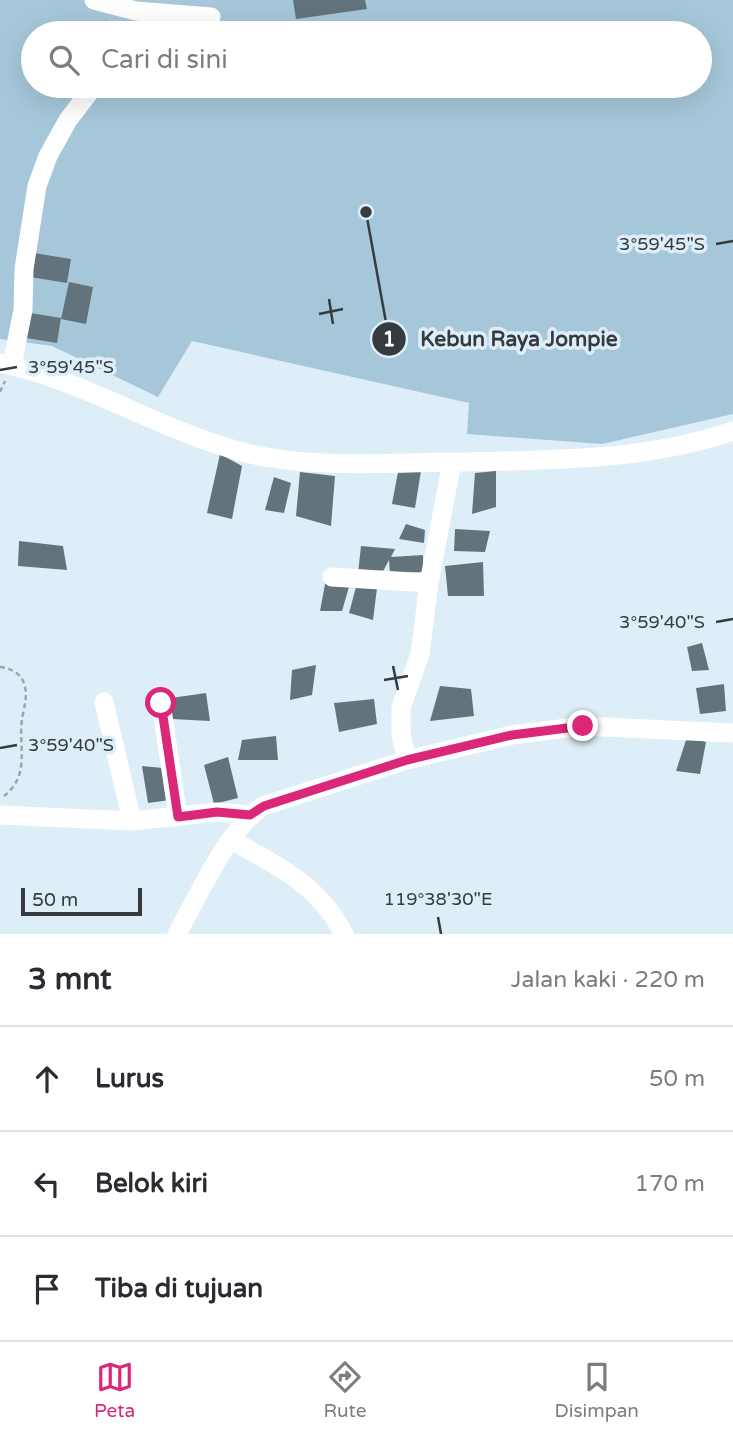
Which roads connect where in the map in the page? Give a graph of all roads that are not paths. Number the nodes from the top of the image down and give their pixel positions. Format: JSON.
{"nodes":[{"id":1,"x":94,"y":0,"type":"edge"},
{"id":2,"x":162,"y":13,"type":"junction"},
{"id":3,"x":211,"y":17,"type":"dead end"},
{"id":4,"x":155,"y":21,"type":"edge"},
{"id":5,"x":85,"y":98,"type":"edge"},
{"id":6,"x":6,"y":364,"type":"edge"},
{"id":7,"x":733,"y":431,"type":"edge"},
{"id":8,"x":452,"y":462,"type":"junction"},
{"id":9,"x":332,"y":578,"type":"dead end"},
{"id":10,"x":429,"y":583,"type":"junction"},
{"id":11,"x":104,"y":702,"type":"dead end"},
{"id":12,"x":161,"y":703,"type":"dead end"},
{"id":13,"x":733,"y":733,"type":"edge"},
{"id":14,"x":407,"y":760,"type":"junction"},
{"id":15,"x":0,"y":815,"type":"edge"},
{"id":16,"x":250,"y":815,"type":"junction"},
{"id":17,"x":178,"y":817,"type":"junction"},
{"id":18,"x":132,"y":821,"type":"junction"},
{"id":19,"x":231,"y":840,"type":"junction"},
{"id":20,"x":177,"y":934,"type":"edge"},
{"id":21,"x":344,"y":934,"type":"edge"}],
"edges":[{"from":1,"to":2,"type":"street"},
{"from":2,"to":3,"type":"street"},
{"from":2,"to":4,"type":"street"},
{"from":5,"to":6,"type":"street"},
{"from":6,"to":8,"type":"street"},
{"from":7,"to":8,"type":"street"},
{"from":8,"to":10,"type":"street"},
{"from":9,"to":10,"type":"street"},
{"from":10,"to":14,"type":"street"},
{"from":11,"to":18,"type":"street"},
{"from":12,"to":17,"type":"street"},
{"from":13,"to":14,"type":"street"},
{"from":14,"to":16,"type":"street"},
{"from":15,"to":18,"type":"street"},
{"from":16,"to":17,"type":"street"},
{"from":16,"to":19,"type":"street"},
{"from":17,"to":18,"type":"street"},
{"from":19,"to":20,"type":"street"},
{"from":19,"to":21,"type":"street"}]}
